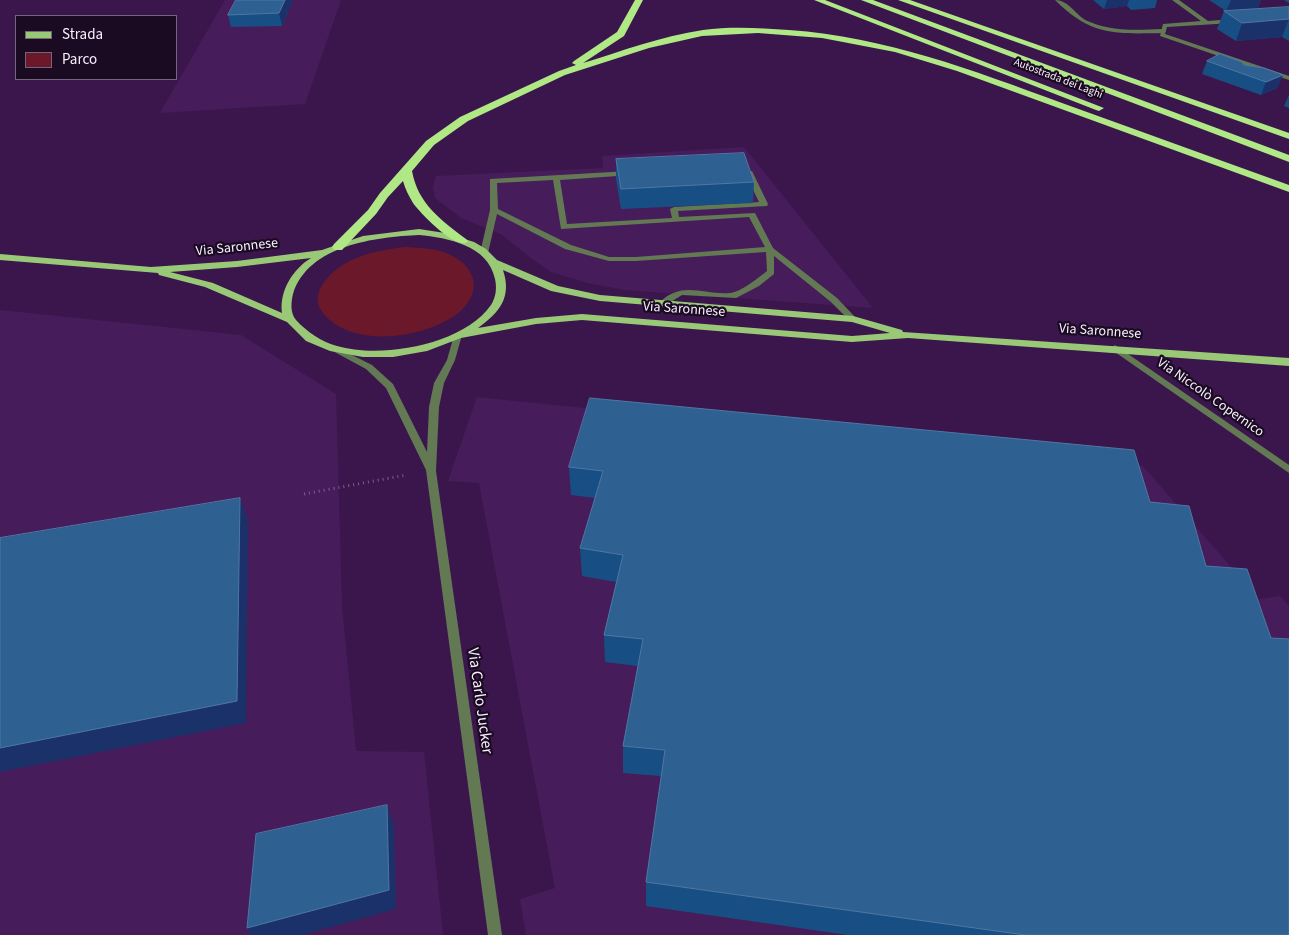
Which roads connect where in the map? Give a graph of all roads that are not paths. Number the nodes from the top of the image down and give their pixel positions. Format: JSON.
{"nodes":[{"id":1,"x":639,"y":0,"type":"edge"},
{"id":2,"x":818,"y":0,"type":"edge"},
{"id":3,"x":865,"y":0,"type":"edge"},
{"id":4,"x":902,"y":0,"type":"edge"},
{"id":5,"x":1058,"y":0,"type":"edge"},
{"id":6,"x":1175,"y":0,"type":"edge"},
{"id":7,"x":1243,"y":20,"type":"edge"},
{"id":8,"x":1206,"y":22,"type":"junction"},
{"id":9,"x":1162,"y":33,"type":"junction"},
{"id":10,"x":562,"y":73,"type":"junction"},
{"id":11,"x":1289,"y":78,"type":"edge"},
{"id":12,"x":1289,"y":136,"type":"edge"},
{"id":13,"x":1289,"y":159,"type":"edge"},
{"id":14,"x":745,"y":165,"type":"edge"},
{"id":15,"x":407,"y":171,"type":"junction"},
{"id":16,"x":635,"y":172,"type":"edge"},
{"id":17,"x":556,"y":178,"type":"junction"},
{"id":18,"x":1289,"y":182,"type":"edge"},
{"id":19,"x":1289,"y":189,"type":"edge"},
{"id":20,"x":494,"y":210,"type":"junction"},
{"id":21,"x":676,"y":220,"type":"junction"},
{"id":22,"x":462,"y":241,"type":"junction"},
{"id":23,"x":338,"y":247,"type":"junction"},
{"id":24,"x":770,"y":249,"type":"junction"},
{"id":25,"x":326,"y":252,"type":"junction"},
{"id":26,"x":484,"y":253,"type":"junction"},
{"id":27,"x":0,"y":257,"type":"edge"},
{"id":28,"x":496,"y":263,"type":"junction"},
{"id":29,"x":151,"y":270,"type":"junction"},
{"id":30,"x":663,"y":303,"type":"junction"},
{"id":31,"x":853,"y":319,"type":"junction"},
{"id":32,"x":290,"y":320,"type":"junction"},
{"id":33,"x":458,"y":335,"type":"junction"},
{"id":34,"x":908,"y":335,"type":"junction"},
{"id":35,"x":1115,"y":348,"type":"junction"},
{"id":36,"x":333,"y":349,"type":"junction"},
{"id":37,"x":1289,"y":362,"type":"edge"},
{"id":38,"x":1289,"y":470,"type":"edge"},
{"id":39,"x":431,"y":471,"type":"junction"},
{"id":40,"x":495,"y":935,"type":"edge"}],
"edges":[{"from":1,"to":10,"type":"highway"},
{"from":2,"to":18,"type":"highway","name":"Autostrada dei Laghi"},
{"from":3,"to":13,"type":"highway","name":"Autostrada dei Laghi"},
{"from":4,"to":12,"type":"highway"},
{"from":5,"to":9,"type":"street"},
{"from":6,"to":8,"type":"street"},
{"from":7,"to":8,"type":"street"},
{"from":8,"to":9,"type":"street"},
{"from":9,"to":11,"type":"street"},
{"from":10,"to":15,"type":"highway"},
{"from":10,"to":19,"type":"highway"},
{"from":14,"to":21,"type":"street"},
{"from":15,"to":22,"type":"highway"},
{"from":15,"to":23,"type":"highway"},
{"from":16,"to":17,"type":"street"},
{"from":17,"to":20,"type":"street"},
{"from":17,"to":21,"type":"street"},
{"from":20,"to":24,"type":"street"},
{"from":20,"to":26,"type":"street"},
{"from":21,"to":24,"type":"street"},
{"from":22,"to":23,"type":"main road"},
{"from":22,"to":26,"type":"main road"},
{"from":23,"to":25,"type":"main road"},
{"from":24,"to":30,"type":"street"},
{"from":24,"to":31,"type":"street"},
{"from":25,"to":29,"type":"main road","name":"Via Saronnese"},
{"from":25,"to":32,"type":"main road"},
{"from":26,"to":28,"type":"main road"},
{"from":27,"to":29,"type":"main road","name":"Via Saronnese"},
{"from":28,"to":30,"type":"main road","name":"Via Saronnese"},
{"from":28,"to":33,"type":"main road"},
{"from":29,"to":32,"type":"main road","name":"Via Saronnese"},
{"from":30,"to":31,"type":"main road","name":"Via Saronnese"},
{"from":31,"to":34,"type":"main road","name":"Via Saronnese"},
{"from":32,"to":36,"type":"main road"},
{"from":33,"to":34,"type":"main road","name":"Via Saronnese"},
{"from":33,"to":36,"type":"main road"},
{"from":33,"to":39,"type":"street","name":"Via Carlo Jucker"},
{"from":34,"to":35,"type":"main road","name":"Via Saronnese"},
{"from":35,"to":37,"type":"main road","name":"Via Saronnese"},
{"from":35,"to":38,"type":"street","name":"Via Niccolò Copernico"},
{"from":36,"to":39,"type":"street","name":"Via Carlo Jucker"},
{"from":39,"to":40,"type":"street","name":"Via Carlo Jucker"}]}
